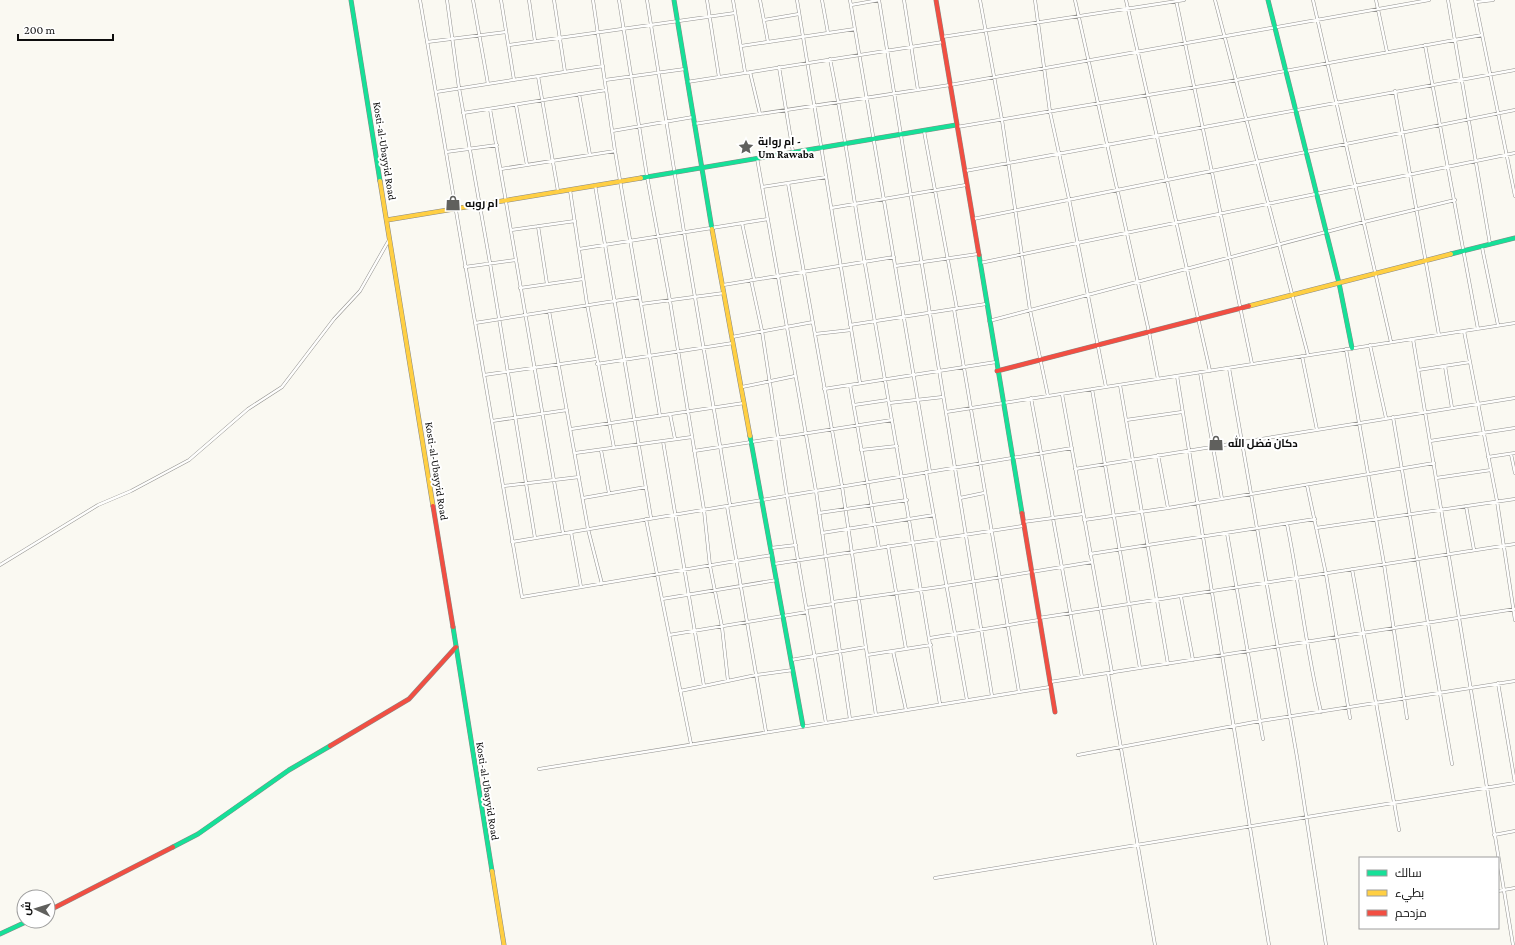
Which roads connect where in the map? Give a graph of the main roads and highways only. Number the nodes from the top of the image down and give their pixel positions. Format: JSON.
{"nodes":[{"id":1,"x":351,"y":0,"type":"edge"},
{"id":2,"x":674,"y":0,"type":"edge"},
{"id":3,"x":936,"y":0,"type":"edge"},
{"id":4,"x":1268,"y":0,"type":"edge"},
{"id":5,"x":957,"y":126,"type":"junction"},
{"id":6,"x":701,"y":167,"type":"junction"},
{"id":7,"x":387,"y":220,"type":"junction"},
{"id":8,"x":1515,"y":238,"type":"edge"},
{"id":9,"x":1339,"y":283,"type":"junction"},
{"id":10,"x":1352,"y":348,"type":"road end"},
{"id":11,"x":997,"y":371,"type":"junction"},
{"id":12,"x":456,"y":647,"type":"junction"},
{"id":13,"x":1055,"y":712,"type":"dead end"},
{"id":14,"x":803,"y":726,"type":"road end"},
{"id":15,"x":56,"y":907,"type":"edge"},
{"id":16,"x":16,"y":927,"type":"edge"},
{"id":17,"x":0,"y":934,"type":"edge"},
{"id":18,"x":504,"y":945,"type":"edge"}],
"edges":[{"from":1,"to":7,"type":"main road","name":"Kosti-al-Ubayyid Road"},
{"from":2,"to":6,"type":"main road"},
{"from":3,"to":5,"type":"main road"},
{"from":4,"to":9,"type":"main road"},
{"from":5,"to":6,"type":"main road"},
{"from":5,"to":11,"type":"main road"},
{"from":6,"to":7,"type":"main road"},
{"from":6,"to":14,"type":"main road"},
{"from":7,"to":12,"type":"main road","name":"Kosti-al-Ubayyid Road"},
{"from":8,"to":9,"type":"main road"},
{"from":9,"to":10,"type":"main road"},
{"from":9,"to":11,"type":"main road"},
{"from":11,"to":13,"type":"main road"},
{"from":12,"to":15,"type":"main road"},
{"from":12,"to":18,"type":"main road","name":"Kosti-al-Ubayyid Road"},
{"from":16,"to":17,"type":"main road"}]}
